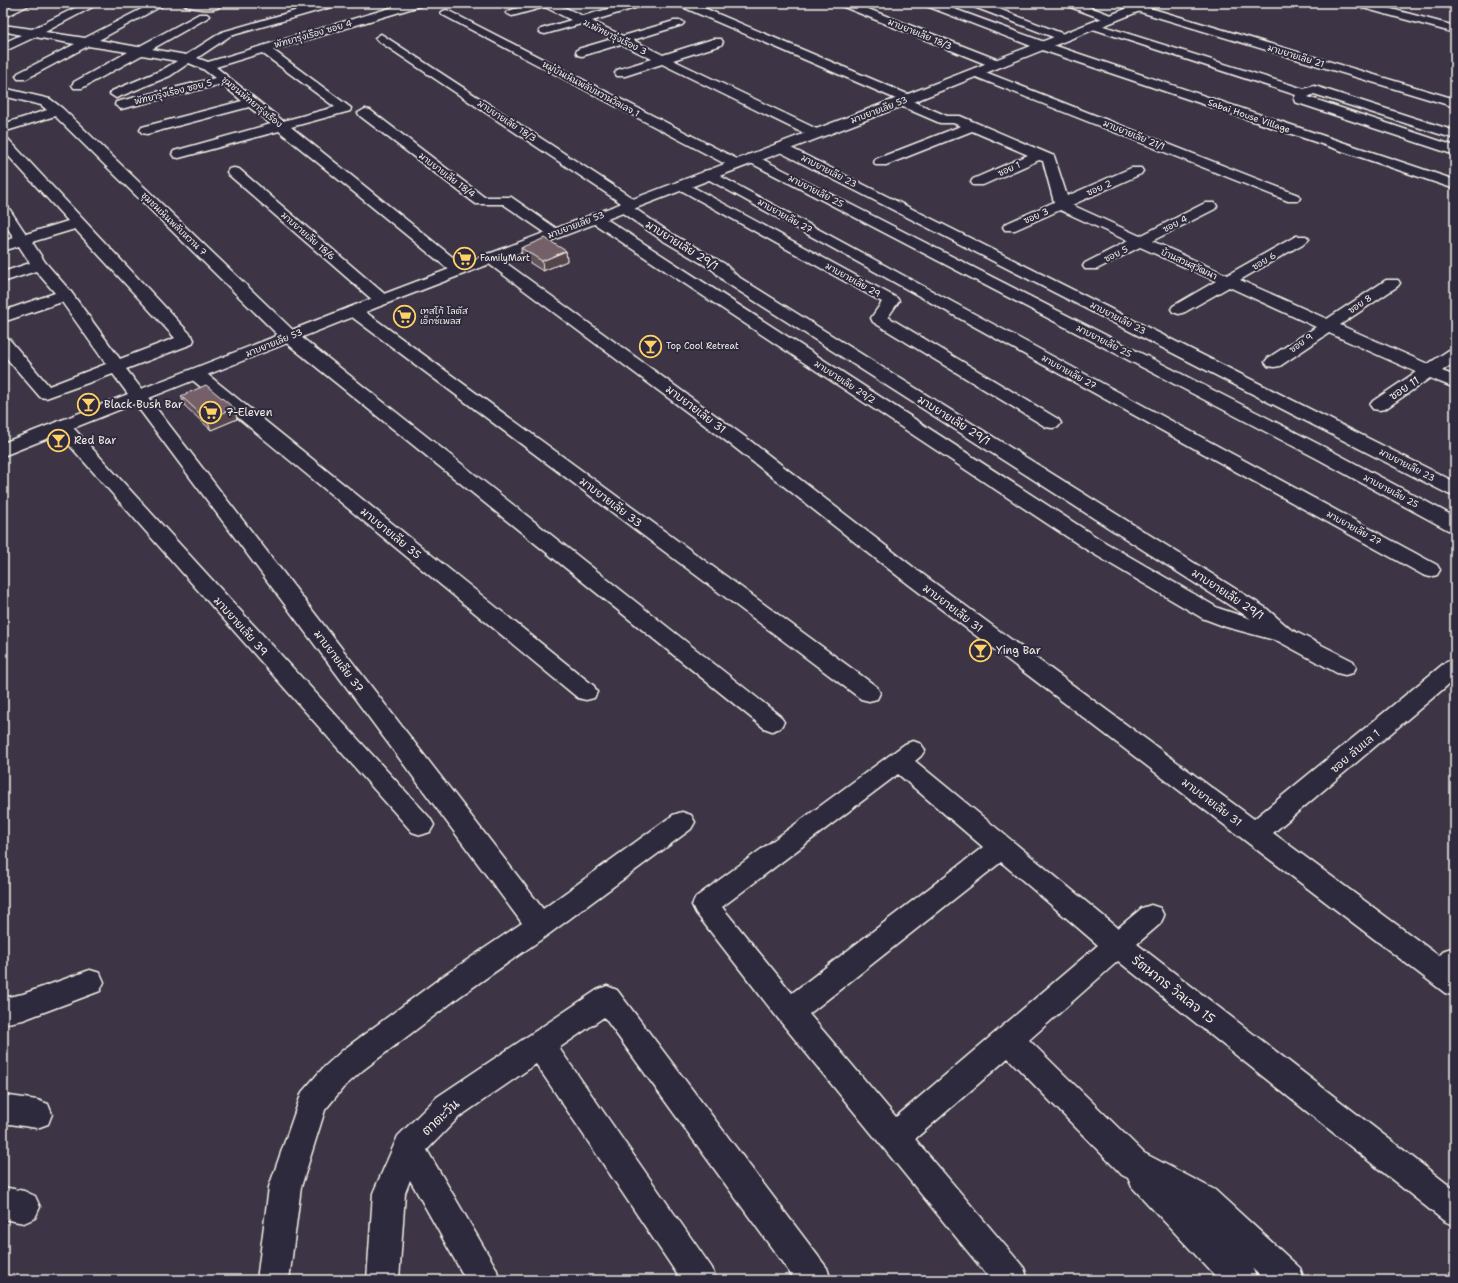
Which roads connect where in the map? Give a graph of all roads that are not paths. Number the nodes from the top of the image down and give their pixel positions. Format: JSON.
{"nodes":[{"id":1,"x":27,"y":3,"type":"edge"},
{"id":2,"x":94,"y":3,"type":"edge"},
{"id":3,"x":162,"y":3,"type":"edge"},
{"id":4,"x":187,"y":3,"type":"edge"},
{"id":5,"x":334,"y":3,"type":"edge"},
{"id":6,"x":419,"y":3,"type":"edge"},
{"id":7,"x":546,"y":3,"type":"edge"},
{"id":8,"x":682,"y":3,"type":"edge"},
{"id":9,"x":843,"y":3,"type":"edge"},
{"id":10,"x":928,"y":3,"type":"edge"},
{"id":11,"x":972,"y":3,"type":"edge"},
{"id":12,"x":1069,"y":3,"type":"edge"},
{"id":13,"x":1121,"y":3,"type":"edge"},
{"id":14,"x":1356,"y":3,"type":"edge"},
{"id":15,"x":1444,"y":3,"type":"edge"},
{"id":16,"x":634,"y":6,"type":"dead end"},
{"id":17,"x":1144,"y":6,"type":"edge"},
{"id":18,"x":1455,"y":6,"type":"edge"},
{"id":19,"x":213,"y":7,"type":"dead end"},
{"id":20,"x":447,"y":13,"type":"dead end"},
{"id":21,"x":512,"y":13,"type":"dead end"},
{"id":22,"x":3,"y":15,"type":"edge"},
{"id":23,"x":203,"y":16,"type":"dead end"},
{"id":24,"x":1112,"y":19,"type":"junction"},
{"id":25,"x":582,"y":21,"type":"junction"},
{"id":26,"x":678,"y":22,"type":"dead end"},
{"id":27,"x":1094,"y":26,"type":"junction"},
{"id":28,"x":3,"y":28,"type":"edge"},
{"id":29,"x":1455,"y":30,"type":"edge"},
{"id":30,"x":545,"y":31,"type":"dead end"},
{"id":31,"x":34,"y":33,"type":"junction"},
{"id":32,"x":381,"y":38,"type":"dead end"},
{"id":33,"x":1065,"y":38,"type":"junction"},
{"id":34,"x":621,"y":40,"type":"junction"},
{"id":35,"x":88,"y":42,"type":"junction"},
{"id":36,"x":717,"y":42,"type":"dead end"},
{"id":37,"x":1043,"y":46,"type":"junction"},
{"id":38,"x":3,"y":48,"type":"edge"},
{"id":39,"x":264,"y":49,"type":"junction"},
{"id":40,"x":142,"y":51,"type":"junction"},
{"id":41,"x":582,"y":52,"type":"dead end"},
{"id":42,"x":189,"y":59,"type":"junction"},
{"id":43,"x":662,"y":60,"type":"junction"},
{"id":44,"x":997,"y":64,"type":"junction"},
{"id":45,"x":207,"y":66,"type":"junction"},
{"id":46,"x":975,"y":72,"type":"junction"},
{"id":47,"x":621,"y":73,"type":"dead end"},
{"id":48,"x":22,"y":76,"type":"dead end"},
{"id":49,"x":224,"y":80,"type":"junction"},
{"id":50,"x":78,"y":85,"type":"dead end"},
{"id":51,"x":3,"y":92,"type":"edge"},
{"id":52,"x":1304,"y":93,"type":"junction"},
{"id":53,"x":907,"y":99,"type":"junction"},
{"id":54,"x":252,"y":102,"type":"junction"},
{"id":55,"x":1455,"y":103,"type":"edge"},
{"id":56,"x":57,"y":111,"type":"junction"},
{"id":57,"x":365,"y":113,"type":"dead end"},
{"id":58,"x":281,"y":126,"type":"junction"},
{"id":59,"x":973,"y":126,"type":"junction"},
{"id":60,"x":3,"y":128,"type":"edge"},
{"id":61,"x":147,"y":130,"type":"dead end"},
{"id":62,"x":816,"y":134,"type":"junction"},
{"id":63,"x":1455,"y":135,"type":"edge"},
{"id":64,"x":3,"y":142,"type":"edge"},
{"id":65,"x":781,"y":147,"type":"junction"},
{"id":66,"x":1455,"y":151,"type":"edge"},
{"id":67,"x":179,"y":154,"type":"dead end"},
{"id":68,"x":1039,"y":155,"type":"junction"},
{"id":69,"x":752,"y":158,"type":"junction"},
{"id":70,"x":881,"y":162,"type":"dead end"},
{"id":71,"x":736,"y":164,"type":"junction"},
{"id":72,"x":1136,"y":171,"type":"dead end"},
{"id":73,"x":234,"y":172,"type":"dead end"},
{"id":74,"x":709,"y":174,"type":"junction"},
{"id":75,"x":978,"y":182,"type":"dead end"},
{"id":76,"x":682,"y":185,"type":"junction"},
{"id":77,"x":1455,"y":185,"type":"edge"},
{"id":78,"x":1293,"y":198,"type":"dead end"},
{"id":79,"x":1062,"y":205,"type":"junction"},
{"id":80,"x":628,"y":206,"type":"junction"},
{"id":81,"x":1210,"y":206,"type":"dead end"},
{"id":82,"x":3,"y":210,"type":"edge"},
{"id":83,"x":595,"y":218,"type":"junction"},
{"id":84,"x":77,"y":223,"type":"junction"},
{"id":85,"x":1010,"y":227,"type":"dead end"},
{"id":86,"x":555,"y":234,"type":"junction"},
{"id":87,"x":1301,"y":239,"type":"dead end"},
{"id":88,"x":23,"y":240,"type":"junction"},
{"id":89,"x":1140,"y":241,"type":"junction"},
{"id":90,"x":3,"y":246,"type":"edge"},
{"id":91,"x":490,"y":258,"type":"junction"},
{"id":92,"x":39,"y":265,"type":"junction"},
{"id":93,"x":1091,"y":266,"type":"dead end"},
{"id":94,"x":459,"y":270,"type":"junction"},
{"id":95,"x":3,"y":277,"type":"edge"},
{"id":96,"x":1228,"y":282,"type":"junction"},
{"id":97,"x":1392,"y":283,"type":"dead end"},
{"id":98,"x":65,"y":295,"type":"junction"},
{"id":99,"x":382,"y":300,"type":"junction"},
{"id":100,"x":1178,"y":309,"type":"dead end"},
{"id":101,"x":354,"y":311,"type":"junction"},
{"id":102,"x":3,"y":317,"type":"edge"},
{"id":103,"x":1328,"y":325,"type":"junction"},
{"id":104,"x":290,"y":337,"type":"junction"},
{"id":105,"x":3,"y":343,"type":"edge"},
{"id":106,"x":1455,"y":354,"type":"edge"},
{"id":107,"x":1274,"y":362,"type":"dead end"},
{"id":108,"x":116,"y":366,"type":"junction"},
{"id":109,"x":1429,"y":371,"type":"junction"},
{"id":110,"x":196,"y":374,"type":"junction"},
{"id":111,"x":1455,"y":383,"type":"edge"},
{"id":112,"x":138,"y":397,"type":"junction"},
{"id":113,"x":1379,"y":405,"type":"dead end"},
{"id":114,"x":1052,"y":423,"type":"dead end"},
{"id":115,"x":62,"y":426,"type":"junction"},
{"id":116,"x":3,"y":450,"type":"edge"},
{"id":117,"x":1455,"y":490,"type":"edge"},
{"id":118,"x":1455,"y":525,"type":"edge"},
{"id":119,"x":1430,"y":570,"type":"dead end"},
{"id":120,"x":1285,"y":635,"type":"junction"},
{"id":121,"x":1345,"y":667,"type":"dead end"},
{"id":122,"x":1455,"y":667,"type":"edge"},
{"id":123,"x":586,"y":692,"type":"dead end"},
{"id":124,"x":869,"y":693,"type":"dead end"},
{"id":125,"x":772,"y":722,"type":"dead end"},
{"id":126,"x":682,"y":822,"type":"dead end"},
{"id":127,"x":421,"y":825,"type":"dead end"},
{"id":128,"x":1254,"y":833,"type":"junction"},
{"id":129,"x":1001,"y":847,"type":"junction"},
{"id":130,"x":1150,"y":916,"type":"dead end"},
{"id":131,"x":540,"y":926,"type":"junction"},
{"id":132,"x":1118,"y":945,"type":"junction"},
{"id":133,"x":1450,"y":972,"type":"edge"},
{"id":134,"x":90,"y":982,"type":"dead end"},
{"id":135,"x":3,"y":1010,"type":"edge"},
{"id":136,"x":790,"y":1012,"type":"junction"},
{"id":137,"x":1008,"y":1039,"type":"junction"},
{"id":138,"x":539,"y":1044,"type":"junction"},
{"id":139,"x":3,"y":1109,"type":"edge"},
{"id":140,"x":37,"y":1114,"type":"dead end"},
{"id":141,"x":895,"y":1137,"type":"junction"},
{"id":142,"x":409,"y":1147,"type":"junction"},
{"id":143,"x":1133,"y":1164,"type":"junction"},
{"id":144,"x":1455,"y":1210,"type":"edge"},
{"id":145,"x":273,"y":1280,"type":"edge"},
{"id":146,"x":383,"y":1280,"type":"edge"},
{"id":147,"x":484,"y":1280,"type":"edge"},
{"id":148,"x":700,"y":1280,"type":"edge"},
{"id":149,"x":815,"y":1280,"type":"edge"},
{"id":150,"x":1012,"y":1280,"type":"edge"},
{"id":151,"x":1241,"y":1280,"type":"edge"},
{"id":152,"x":1288,"y":1280,"type":"edge"}],
"edges":[{"from":1,"to":22,"type":"street"},
{"from":2,"to":31,"type":"street"},
{"from":3,"to":35,"type":"street"},
{"from":4,"to":19,"type":"street"},
{"from":5,"to":42,"type":"street"},
{"from":6,"to":39,"type":"street","name":"พัทยารุ่งเรือง ซอย 4"},
{"from":7,"to":21,"type":"street"},
{"from":7,"to":25,"type":"street","name":"ม.พัทยารุ่งเรือง 3"},
{"from":8,"to":53,"type":"street"},
{"from":9,"to":44,"type":"street","name":"มาบยายเลีย 18/3"},
{"from":10,"to":37,"type":"street","name":"Sabai House Village"},
{"from":11,"to":33,"type":"street"},
{"from":12,"to":24,"type":"street"},
{"from":13,"to":17,"type":"street","name":"มาบยายเลีย 21"},
{"from":14,"to":29,"type":"street"},
{"from":15,"to":18,"type":"street"},
{"from":16,"to":25,"type":"street"},
{"from":17,"to":24,"type":"street","name":"มาบยายเลีย 53"},
{"from":17,"to":55,"type":"street","name":"มาบยายเลีย 21"},
{"from":20,"to":71,"type":"street","name":"หมู่บ้นเนินพลับหวานวิลเลจ 1"},
{"from":23,"to":40,"type":"street"},
{"from":24,"to":27,"type":"street","name":"มาบยายเลีย 53"},
{"from":25,"to":30,"type":"street"},
{"from":25,"to":34,"type":"street","name":"ม.พัทยารุ่งเรือง 3"},
{"from":26,"to":34,"type":"street"},
{"from":27,"to":33,"type":"street","name":"มาบยายเลีย 53"},
{"from":27,"to":52,"type":"street"},
{"from":28,"to":31,"type":"street","name":"ชุมชนพัทยารุ่งเรือง"},
{"from":31,"to":35,"type":"street","name":"ชุมชนพัทยารุ่งเรือง"},
{"from":31,"to":38,"type":"street"},
{"from":32,"to":80,"type":"street","name":"มาบยายเลีย 18/3"},
{"from":33,"to":37,"type":"street","name":"มาบยายเลีย 53"},
{"from":34,"to":41,"type":"street"},
{"from":34,"to":43,"type":"street","name":"ม.พัทยารุ่งเรือง 3"},
{"from":35,"to":40,"type":"street","name":"ชุมชนพัทยารุ่งเรือง"},
{"from":35,"to":48,"type":"street"},
{"from":36,"to":43,"type":"street"},
{"from":37,"to":44,"type":"street","name":"มาบยายเลีย 53"},
{"from":37,"to":77,"type":"street","name":"Sabai House Village"},
{"from":39,"to":45,"type":"street","name":"พัทยารุ่งเรือง ซอย 4"},
{"from":39,"to":58,"type":"street"},
{"from":40,"to":42,"type":"street","name":"ชุมชนพัทยารุ่งเรือง"},
{"from":40,"to":50,"type":"street"},
{"from":42,"to":45,"type":"street","name":"ชุมชนพัทยารุ่งเรือง"},
{"from":42,"to":49,"type":"street","name":"พัทยารุ่งเรือง ซอย 5"},
{"from":43,"to":47,"type":"street"},
{"from":43,"to":62,"type":"street","name":"ม.พัทยารุ่งเรือง 3"},
{"from":44,"to":46,"type":"street","name":"มาบยายเลีย 53"},
{"from":45,"to":49,"type":"street","name":"ชุมชนพัทยารุ่งเรือง"},
{"from":46,"to":53,"type":"street","name":"มาบยายเลีย 53"},
{"from":46,"to":78,"type":"street","name":"มาบยายเลีย 21/1"},
{"from":49,"to":54,"type":"street","name":"ชุมชนพัทยารุ่งเรือง"},
{"from":51,"to":56,"type":"street","name":"ชุมชนเนินพลับหวาน 7"},
{"from":52,"to":63,"type":"street"},
{"from":52,"to":66,"type":"street"},
{"from":53,"to":59,"type":"street"},
{"from":53,"to":62,"type":"street","name":"มาบยายเลีย 53"},
{"from":54,"to":58,"type":"street","name":"ชุมชนพัทยารุ่งเรือง"},
{"from":54,"to":61,"type":"street"},
{"from":56,"to":60,"type":"street"},
{"from":56,"to":104,"type":"street","name":"ชุมชนเนินพลับหวาน 7"},
{"from":57,"to":86,"type":"street","name":"มาบยายเลีย 18/4"},
{"from":58,"to":67,"type":"street"},
{"from":58,"to":94,"type":"street","name":"ชุมชนพัทยารุ่งเรือง"},
{"from":59,"to":68,"type":"street"},
{"from":59,"to":70,"type":"street"},
{"from":62,"to":65,"type":"street","name":"มาบยายเลีย 53"},
{"from":64,"to":84,"type":"street"},
{"from":65,"to":69,"type":"street","name":"มาบยายเลีย 53"},
{"from":65,"to":117,"type":"street","name":"มาบยายเลีย 23"},
{"from":68,"to":75,"type":"street","name":"ซอย 1"},
{"from":68,"to":79,"type":"street"},
{"from":69,"to":71,"type":"street","name":"มาบยายเลีย 53"},
{"from":69,"to":118,"type":"street","name":"มาบยายเลีย 25"},
{"from":71,"to":74,"type":"street","name":"มาบยายเลีย 53"},
{"from":72,"to":79,"type":"street","name":"ซอย 2"},
{"from":73,"to":99,"type":"street","name":"มาบยายเลีย 18/6"},
{"from":74,"to":76,"type":"street","name":"มาบยายเลีย 53"},
{"from":74,"to":119,"type":"street","name":"มาบยายเลีย 27"},
{"from":76,"to":80,"type":"street","name":"มาบยายเลีย 53"},
{"from":76,"to":114,"type":"street","name":"มาบยายเลีย 29"},
{"from":79,"to":85,"type":"street","name":"ซอย 3"},
{"from":79,"to":89,"type":"street","name":"บ้านสวนสุวัฒนา"},
{"from":80,"to":83,"type":"street","name":"มาบยายเลีย 53"},
{"from":80,"to":120,"type":"street","name":"มาบยายเลีย 29/1"},
{"from":81,"to":89,"type":"street","name":"ซอย 4"},
{"from":82,"to":88,"type":"street","name":"มาบยายเลีย 37"},
{"from":83,"to":86,"type":"street","name":"มาบยายเลีย 53"},
{"from":83,"to":120,"type":"street","name":"มาบยายเลีย 29/2"},
{"from":84,"to":88,"type":"street"},
{"from":84,"to":108,"type":"street"},
{"from":86,"to":91,"type":"street","name":"มาบยายเลีย 53"},
{"from":87,"to":96,"type":"street","name":"ซอย 6"},
{"from":88,"to":90,"type":"street"},
{"from":88,"to":92,"type":"street","name":"มาบยายเลีย 37"},
{"from":89,"to":93,"type":"street","name":"ซอย 5"},
{"from":89,"to":96,"type":"street","name":"บ้านสวนสุวัฒนา"},
{"from":91,"to":94,"type":"street","name":"มาบยายเลีย 53"},
{"from":91,"to":128,"type":"street","name":"มาบยายเลีย 31"},
{"from":92,"to":95,"type":"street"},
{"from":92,"to":98,"type":"street","name":"มาบยายเลีย 37"},
{"from":94,"to":99,"type":"street","name":"มาบยายเลีย 53"},
{"from":96,"to":100,"type":"street","name":"ซอย 6"},
{"from":96,"to":103,"type":"street","name":"บ้านสวนสุวัฒนา"},
{"from":97,"to":103,"type":"street","name":"ซอย 8"},
{"from":98,"to":102,"type":"street"},
{"from":98,"to":108,"type":"street","name":"มาบยายเลีย 37"},
{"from":99,"to":101,"type":"street","name":"มาบยายเลีย 53"},
{"from":101,"to":104,"type":"street","name":"มาบยายเลีย 53"},
{"from":101,"to":124,"type":"street","name":"มาบยายเลีย 33"},
{"from":103,"to":107,"type":"street","name":"ซอย 9"},
{"from":103,"to":109,"type":"street","name":"บ้านสวนสุวัฒนา"},
{"from":104,"to":110,"type":"street","name":"มาบยายเลีย 53"},
{"from":104,"to":125,"type":"street","name":"ชุมชนเนินพลับหวาน 7"},
{"from":105,"to":108,"type":"street"},
{"from":106,"to":109,"type":"street","name":"ซอย 11"},
{"from":108,"to":112,"type":"street","name":"มาบยายเลีย 37"},
{"from":109,"to":111,"type":"street","name":"บ้านสวนสุวัฒนา"},
{"from":109,"to":113,"type":"street","name":"ซอย 11"},
{"from":110,"to":112,"type":"street","name":"มาบยายเลีย 53"},
{"from":110,"to":123,"type":"street","name":"มาบยายเลีย 35"},
{"from":112,"to":115,"type":"street","name":"มาบยายเลีย 53"},
{"from":112,"to":131,"type":"street","name":"มาบยายเลีย 37"},
{"from":115,"to":116,"type":"street","name":"มาบยายเลีย 53"},
{"from":115,"to":127,"type":"street","name":"มาบยายเลีย 39"},
{"from":120,"to":121,"type":"street"},
{"from":122,"to":128,"type":"street","name":"ซอย ลับแล 1"},
{"from":126,"to":131,"type":"street"},
{"from":128,"to":133,"type":"street","name":"มาบยายเลีย 31"},
{"from":129,"to":132,"type":"street","name":"รัตนากร วิลเลจ 15"},
{"from":129,"to":136,"type":"street"},
{"from":129,"to":136,"type":"street","name":"รัตนากร วิลเลจ 15"},
{"from":130,"to":132,"type":"street"},
{"from":131,"to":145,"type":"street"},
{"from":132,"to":137,"type":"street"},
{"from":132,"to":144,"type":"street","name":"รัตนากร วิลเลจ 15"},
{"from":134,"to":135,"type":"street"},
{"from":136,"to":141,"type":"street"},
{"from":137,"to":141,"type":"street"},
{"from":137,"to":143,"type":"street"},
{"from":138,"to":142,"type":"street","name":"ตาตะวัน"},
{"from":138,"to":148,"type":"street"},
{"from":138,"to":149,"type":"street","name":"ตาตะวัน"},
{"from":139,"to":140,"type":"street"},
{"from":141,"to":150,"type":"street"},
{"from":142,"to":146,"type":"street","name":"ตาตะวัน"},
{"from":142,"to":147,"type":"street"},
{"from":143,"to":151,"type":"street"},
{"from":143,"to":152,"type":"street"}]}
